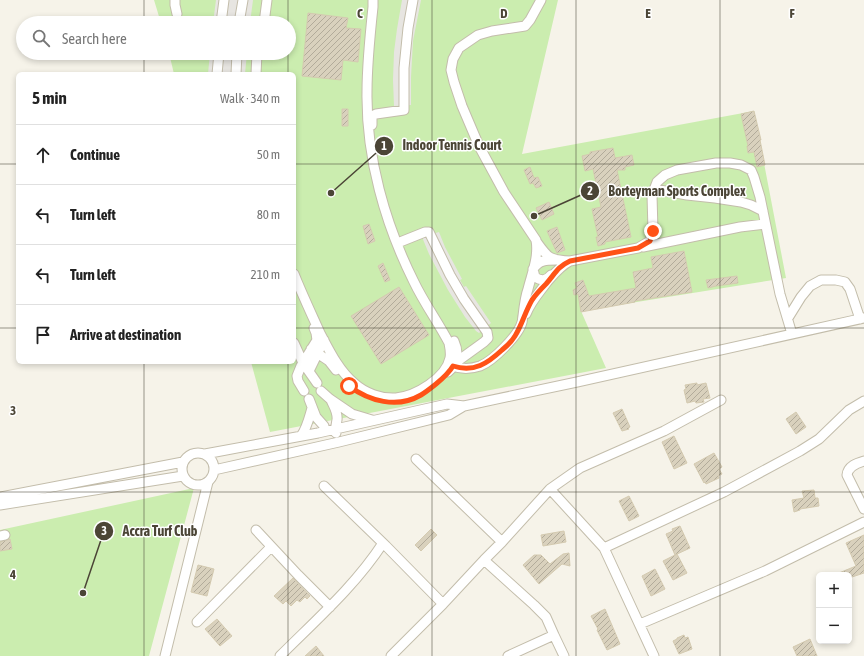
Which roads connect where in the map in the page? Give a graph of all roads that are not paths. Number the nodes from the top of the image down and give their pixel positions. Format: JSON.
{"nodes":[{"id":1,"x":176,"y":0,"type":"edge"},
{"id":2,"x":224,"y":0,"type":"edge"},
{"id":3,"x":243,"y":0,"type":"edge"},
{"id":4,"x":264,"y":0,"type":"edge"},
{"id":5,"x":267,"y":0,"type":"edge"},
{"id":6,"x":373,"y":0,"type":"edge"},
{"id":7,"x":379,"y":0,"type":"edge"},
{"id":8,"x":410,"y":0,"type":"edge"},
{"id":9,"x":413,"y":0,"type":"edge"},
{"id":10,"x":540,"y":0,"type":"edge"},
{"id":11,"x":177,"y":14,"type":"dead end"},
{"id":12,"x":222,"y":16,"type":"edge"},
{"id":13,"x":240,"y":16,"type":"edge"},
{"id":14,"x":261,"y":16,"type":"edge"},
{"id":15,"x":265,"y":16,"type":"edge"},
{"id":16,"x":218,"y":60,"type":"edge"},
{"id":17,"x":237,"y":60,"type":"edge"},
{"id":18,"x":257,"y":60,"type":"edge"},
{"id":19,"x":261,"y":60,"type":"edge"},
{"id":20,"x":217,"y":72,"type":"edge"},
{"id":21,"x":236,"y":72,"type":"edge"},
{"id":22,"x":256,"y":72,"type":"edge"},
{"id":23,"x":261,"y":72,"type":"edge"},
{"id":24,"x":654,"y":189,"type":"junction"},
{"id":25,"x":763,"y":211,"type":"junction"},
{"id":26,"x":766,"y":224,"type":"junction"},
{"id":27,"x":536,"y":240,"type":"junction"},
{"id":28,"x":400,"y":242,"type":"junction"},
{"id":29,"x":638,"y":248,"type":"junction"},
{"id":30,"x":548,"y":260,"type":"junction"},
{"id":31,"x":564,"y":262,"type":"junction"},
{"id":32,"x":533,"y":269,"type":"junction"},
{"id":33,"x":552,"y":273,"type":"junction"},
{"id":34,"x":296,"y":279,"type":"edge"},
{"id":35,"x":296,"y":290,"type":"edge"},
{"id":36,"x":788,"y":318,"type":"junction"},
{"id":37,"x":862,"y":318,"type":"edge"},
{"id":38,"x":522,"y":322,"type":"junction"},
{"id":39,"x":792,"y":334,"type":"junction"},
{"id":40,"x":324,"y":340,"type":"junction"},
{"id":41,"x":296,"y":347,"type":"edge"},
{"id":42,"x":314,"y":351,"type":"junction"},
{"id":43,"x":296,"y":357,"type":"edge"},
{"id":44,"x":304,"y":363,"type":"junction"},
{"id":45,"x":454,"y":365,"type":"junction"},
{"id":46,"x":309,"y":371,"type":"junction"},
{"id":47,"x":323,"y":392,"type":"junction"},
{"id":48,"x":309,"y":400,"type":"junction"},
{"id":49,"x":721,"y":400,"type":"dead end"},
{"id":50,"x":864,"y":401,"type":"edge"},
{"id":51,"x":464,"y":406,"type":"junction"},
{"id":52,"x":374,"y":421,"type":"junction"},
{"id":53,"x":324,"y":426,"type":"dead end"},
{"id":54,"x":335,"y":429,"type":"junction"},
{"id":55,"x":301,"y":436,"type":"junction"},
{"id":56,"x":339,"y":442,"type":"junction"},
{"id":57,"x":205,"y":454,"type":"junction"},
{"id":58,"x":416,"y":458,"type":"dead end"},
{"id":59,"x":864,"y":461,"type":"edge"},
{"id":60,"x":183,"y":462,"type":"junction"},
{"id":61,"x":214,"y":470,"type":"junction"},
{"id":62,"x":183,"y":476,"type":"junction"},
{"id":63,"x":208,"y":482,"type":"junction"},
{"id":64,"x":324,"y":486,"type":"dead end"},
{"id":65,"x":550,"y":489,"type":"junction"},
{"id":66,"x":0,"y":497,"type":"edge"},
{"id":67,"x":0,"y":505,"type":"edge"},
{"id":68,"x":864,"y":509,"type":"edge"},
{"id":69,"x":864,"y":522,"type":"edge"},
{"id":70,"x":256,"y":530,"type":"dead end"},
{"id":71,"x":502,"y":542,"type":"junction"},
{"id":72,"x":383,"y":543,"type":"junction"},
{"id":73,"x":271,"y":547,"type":"junction"},
{"id":74,"x":604,"y":548,"type":"junction"},
{"id":75,"x":484,"y":560,"type":"junction"},
{"id":76,"x":443,"y":604,"type":"junction"},
{"id":77,"x":330,"y":607,"type":"junction"},
{"id":78,"x":197,"y":622,"type":"dead end"},
{"id":79,"x":640,"y":624,"type":"junction"},
{"id":80,"x":554,"y":635,"type":"junction"},
{"id":81,"x":164,"y":656,"type":"edge"},
{"id":82,"x":280,"y":656,"type":"edge"},
{"id":83,"x":390,"y":656,"type":"edge"},
{"id":84,"x":508,"y":656,"type":"edge"},
{"id":85,"x":564,"y":656,"type":"edge"},
{"id":86,"x":654,"y":656,"type":"edge"}],
"edges":[{"from":1,"to":11,"type":"street"},
{"from":2,"to":12,"type":"street"},
{"from":3,"to":13,"type":"street"},
{"from":4,"to":14,"type":"street"},
{"from":5,"to":15,"type":"street"},
{"from":6,"to":40,"type":"street"},
{"from":7,"to":8,"type":"street"},
{"from":9,"to":28,"type":"street"},
{"from":10,"to":27,"type":"street"},
{"from":16,"to":20,"type":"street"},
{"from":17,"to":21,"type":"street"},
{"from":18,"to":22,"type":"street"},
{"from":19,"to":23,"type":"street"},
{"from":24,"to":25,"type":"street"},
{"from":24,"to":25,"type":"street"},
{"from":24,"to":29,"type":"street"},
{"from":25,"to":26,"type":"street"},
{"from":26,"to":29,"type":"street"},
{"from":26,"to":36,"type":"street"},
{"from":27,"to":31,"type":"street"},
{"from":27,"to":32,"type":"street"},
{"from":28,"to":45,"type":"street"},
{"from":28,"to":45,"type":"street"},
{"from":29,"to":31,"type":"street"},
{"from":30,"to":31,"type":"street"},
{"from":30,"to":32,"type":"street"},
{"from":30,"to":33,"type":"street"},
{"from":31,"to":33,"type":"street"},
{"from":31,"to":38,"type":"street"},
{"from":32,"to":33,"type":"street"},
{"from":32,"to":38,"type":"street"},
{"from":34,"to":40,"type":"street"},
{"from":35,"to":42,"type":"street"},
{"from":36,"to":37,"type":"street"},
{"from":36,"to":39,"type":"street"},
{"from":37,"to":39,"type":"street"},
{"from":38,"to":45,"type":"street"},
{"from":39,"to":51,"type":"street"},
{"from":40,"to":42,"type":"street"},
{"from":41,"to":44,"type":"street"},
{"from":42,"to":44,"type":"street"},
{"from":42,"to":45,"type":"street"},
{"from":42,"to":46,"type":"street"},
{"from":43,"to":44,"type":"street"},
{"from":44,"to":46,"type":"street"},
{"from":44,"to":48,"type":"street"},
{"from":46,"to":47,"type":"street"},
{"from":47,"to":48,"type":"street"},
{"from":47,"to":52,"type":"street"},
{"from":47,"to":54,"type":"street"},
{"from":48,"to":53,"type":"street"},
{"from":48,"to":55,"type":"street"},
{"from":49,"to":65,"type":"street"},
{"from":50,"to":74,"type":"street"},
{"from":51,"to":52,"type":"street"},
{"from":51,"to":56,"type":"street"},
{"from":52,"to":54,"type":"street"},
{"from":54,"to":55,"type":"street"},
{"from":54,"to":56,"type":"street"},
{"from":55,"to":57,"type":"street"},
{"from":56,"to":61,"type":"street"},
{"from":57,"to":60,"type":"street"},
{"from":57,"to":61,"type":"street"},
{"from":58,"to":71,"type":"street"},
{"from":59,"to":68,"type":"street"},
{"from":60,"to":62,"type":"street"},
{"from":60,"to":66,"type":"street"},
{"from":61,"to":63,"type":"street"},
{"from":62,"to":63,"type":"street"},
{"from":62,"to":67,"type":"street"},
{"from":63,"to":81,"type":"street"},
{"from":64,"to":72,"type":"street"},
{"from":65,"to":71,"type":"street"},
{"from":65,"to":74,"type":"street"},
{"from":69,"to":79,"type":"street"},
{"from":70,"to":73,"type":"street"},
{"from":71,"to":75,"type":"street"},
{"from":72,"to":76,"type":"street"},
{"from":72,"to":77,"type":"street"},
{"from":73,"to":77,"type":"street"},
{"from":73,"to":78,"type":"street"},
{"from":74,"to":79,"type":"street"},
{"from":75,"to":76,"type":"street"},
{"from":75,"to":80,"type":"street"},
{"from":76,"to":83,"type":"street"},
{"from":77,"to":82,"type":"street"},
{"from":79,"to":86,"type":"street"},
{"from":80,"to":84,"type":"street"},
{"from":80,"to":85,"type":"street"}]}
